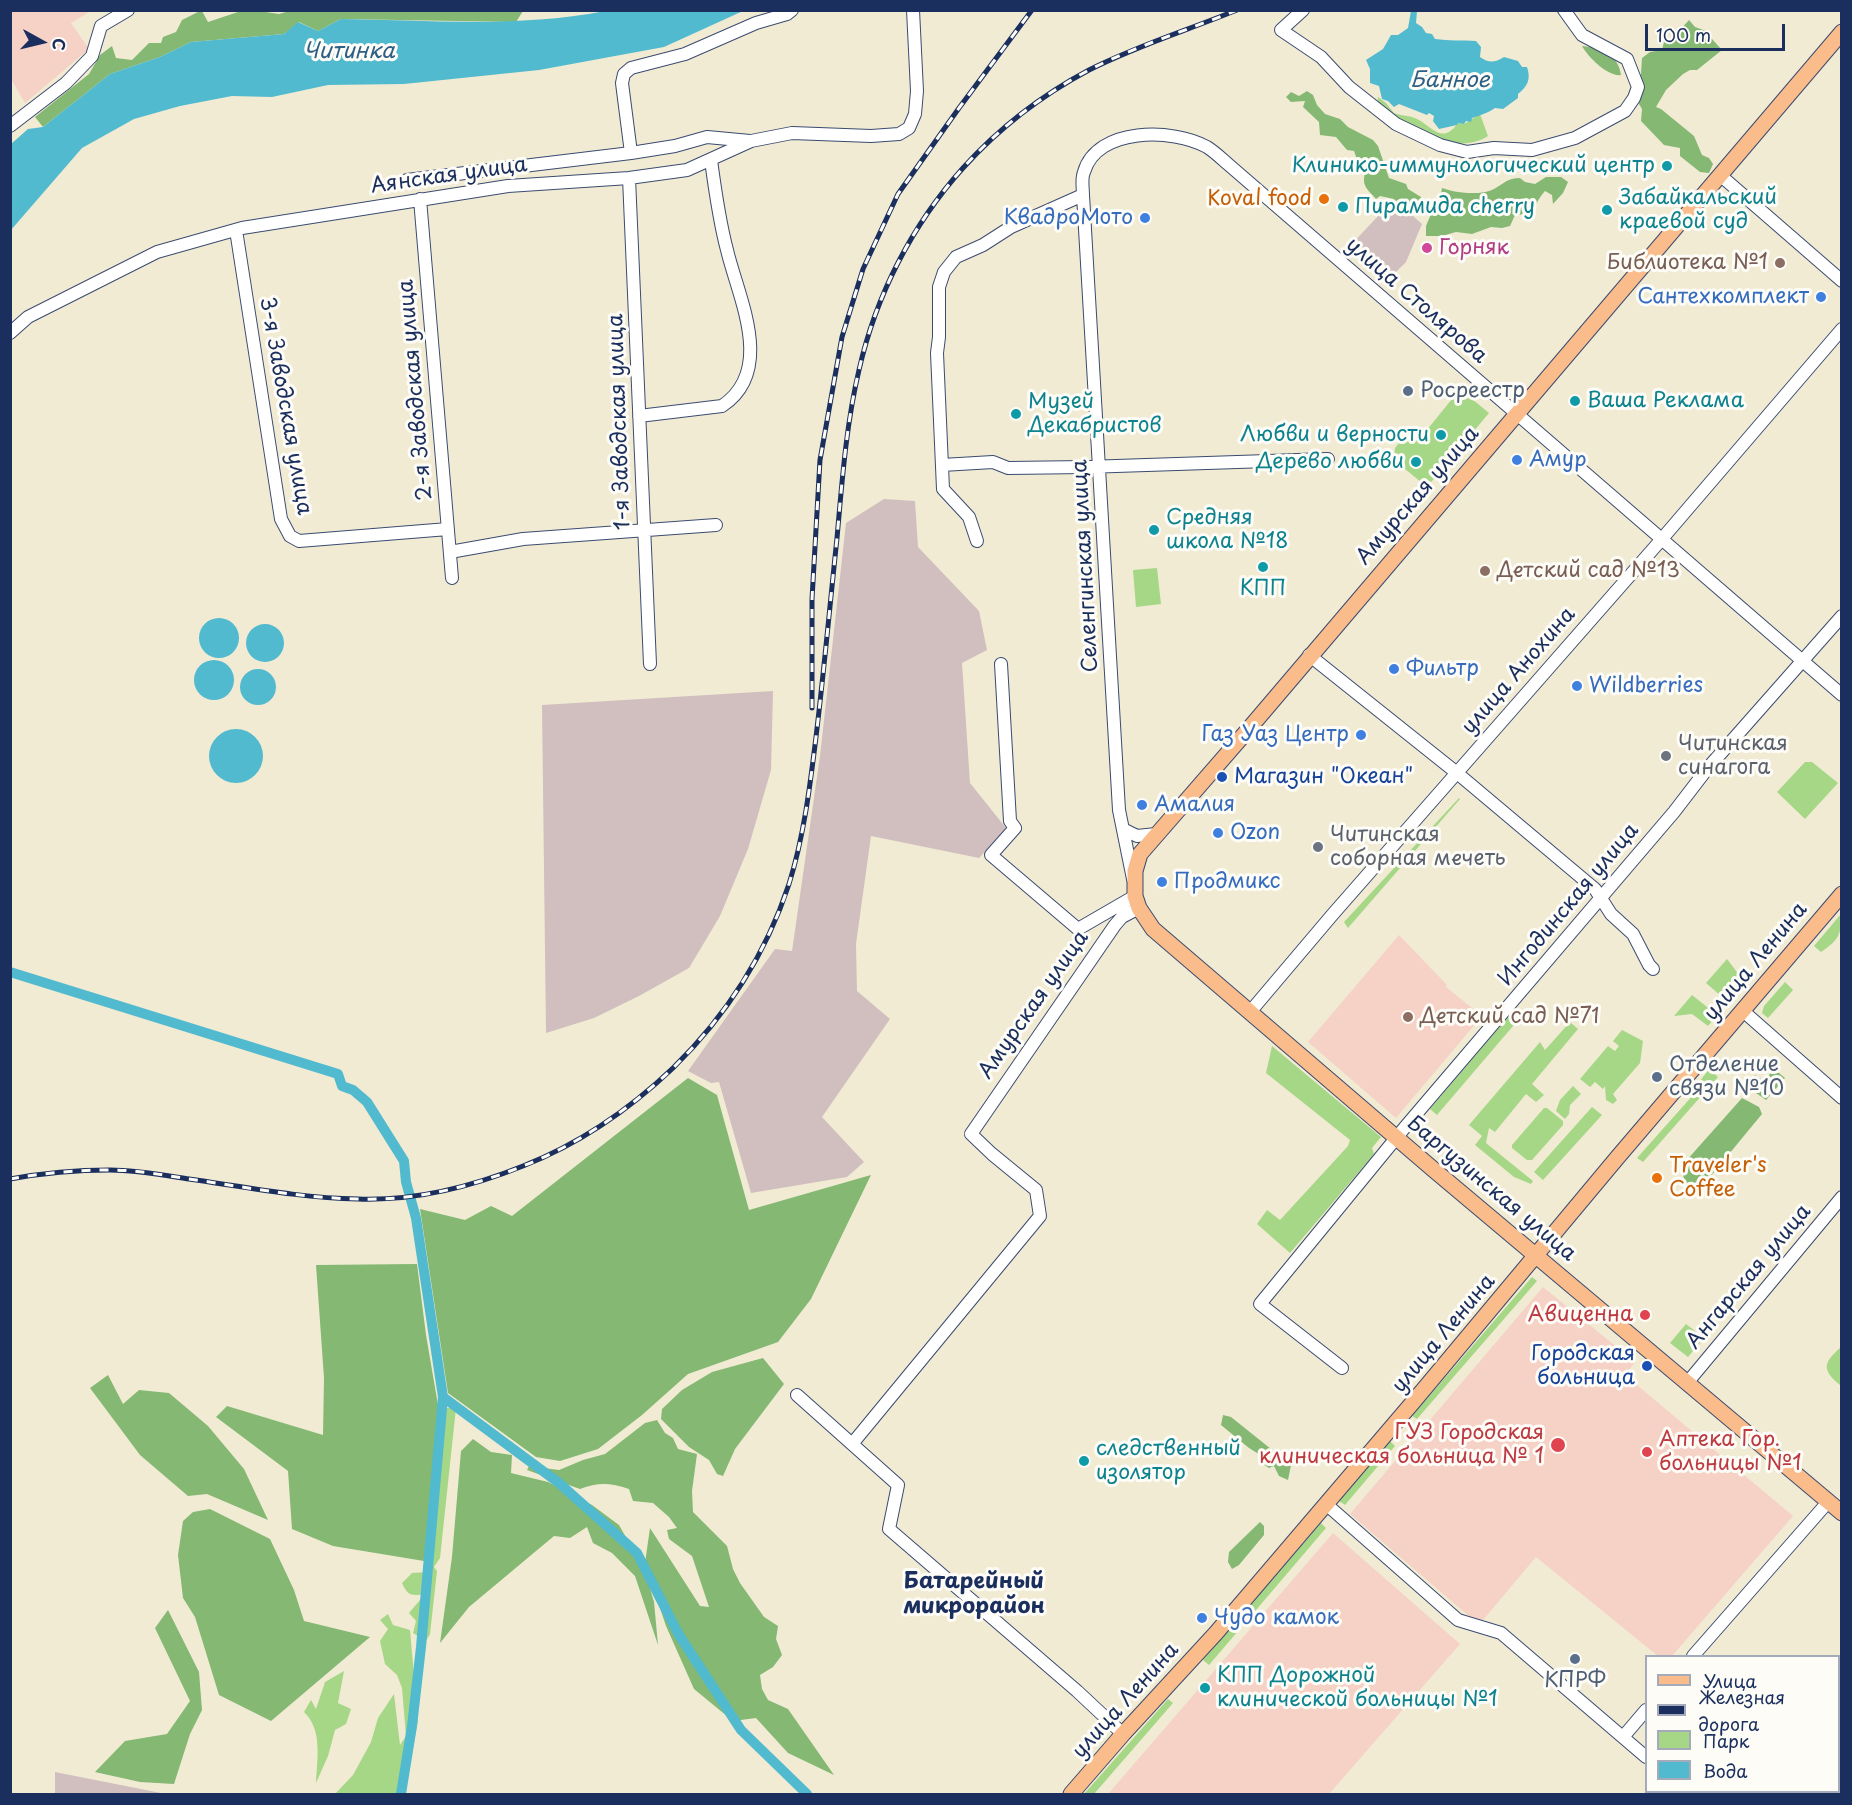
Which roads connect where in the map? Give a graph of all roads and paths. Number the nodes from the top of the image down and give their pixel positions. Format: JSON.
{"nodes":[{"id":1,"x":128,"y":10,"type":"edge"},
{"id":2,"x":792,"y":10,"type":"edge"},
{"id":3,"x":912,"y":10,"type":"edge"},
{"id":4,"x":1303,"y":10,"type":"edge"},
{"id":5,"x":1564,"y":10,"type":"edge"},
{"id":6,"x":1842,"y":32,"type":"edge"},
{"id":7,"x":10,"y":126,"type":"edge"},
{"id":8,"x":751,"y":141,"type":"junction"},
{"id":9,"x":631,"y":153,"type":"junction"},
{"id":10,"x":711,"y":159,"type":"junction"},
{"id":11,"x":1083,"y":172,"type":"joint"},
{"id":12,"x":1720,"y":175,"type":"junction"},
{"id":13,"x":629,"y":178,"type":"junction"},
{"id":14,"x":407,"y":180,"type":"dead end"},
{"id":15,"x":1079,"y":197,"type":"junction"},
{"id":16,"x":420,"y":198,"type":"junction"},
{"id":17,"x":236,"y":230,"type":"junction"},
{"id":18,"x":1842,"y":281,"type":"edge"},
{"id":19,"x":1842,"y":329,"type":"edge"},
{"id":20,"x":10,"y":333,"type":"edge"},
{"id":21,"x":1516,"y":414,"type":"junction"},
{"id":22,"x":639,"y":416,"type":"junction"},
{"id":23,"x":1328,"y":459,"type":"dead end"},
{"id":24,"x":942,"y":465,"type":"junction"},
{"id":25,"x":1100,"y":467,"type":"junction"},
{"id":26,"x":716,"y":525,"type":"dead end"},
{"id":27,"x":448,"y":529,"type":"junction"},
{"id":28,"x":644,"y":530,"type":"junction"},
{"id":29,"x":1661,"y":540,"type":"junction"},
{"id":30,"x":977,"y":541,"type":"dead end"},
{"id":31,"x":450,"y":552,"type":"junction"},
{"id":32,"x":452,"y":578,"type":"dead end"},
{"id":33,"x":1842,"y":616,"type":"edge"},
{"id":34,"x":1309,"y":655,"type":"junction"},
{"id":35,"x":1802,"y":662,"type":"junction"},
{"id":36,"x":650,"y":664,"type":"dead end"},
{"id":37,"x":1001,"y":664,"type":"dead end"},
{"id":38,"x":1842,"y":695,"type":"edge"},
{"id":39,"x":1457,"y":773,"type":"junction"},
{"id":40,"x":1123,"y":828,"type":"junction"},
{"id":41,"x":1156,"y":834,"type":"junction"},
{"id":42,"x":1842,"y":894,"type":"edge"},
{"id":43,"x":1136,"y":896,"type":"junction"},
{"id":44,"x":1601,"y":898,"type":"junction"},
{"id":45,"x":1653,"y":969,"type":"dead end"},
{"id":46,"x":1743,"y":1011,"type":"junction"},
{"id":47,"x":1250,"y":1012,"type":"junction"},
{"id":48,"x":1842,"y":1098,"type":"edge"},
{"id":49,"x":1397,"y":1138,"type":"junction"},
{"id":50,"x":1842,"y":1197,"type":"edge"},
{"id":51,"x":1536,"y":1255,"type":"junction"},
{"id":52,"x":1342,"y":1368,"type":"dead end"},
{"id":53,"x":1687,"y":1383,"type":"junction"},
{"id":54,"x":797,"y":1395,"type":"dead end"},
{"id":55,"x":852,"y":1444,"type":"junction"},
{"id":56,"x":1828,"y":1502,"type":"junction"},
{"id":57,"x":1326,"y":1504,"type":"junction"},
{"id":58,"x":1842,"y":1513,"type":"edge"},
{"id":59,"x":1694,"y":1655,"type":"edge"},
{"id":60,"x":1645,"y":1712,"type":"edge"},
{"id":61,"x":1123,"y":1734,"type":"junction"},
{"id":62,"x":1623,"y":1737,"type":"junction"},
{"id":63,"x":1645,"y":1755,"type":"edge"},
{"id":64,"x":1071,"y":1794,"type":"edge"}],
"edges":[{"from":1,"to":7,"type":"street"},
{"from":2,"to":9,"type":"street"},
{"from":3,"to":8,"type":"street","name":"Аянская улица"},
{"from":4,"to":5,"type":"street"},
{"from":6,"to":12,"type":"main road","name":"Амурская улица"},
{"from":8,"to":9,"type":"street"},
{"from":8,"to":10,"type":"street","name":"Аянская улица"},
{"from":9,"to":14,"type":"street"},
{"from":10,"to":13,"type":"street","name":"Аянская улица"},
{"from":10,"to":22,"type":"street"},
{"from":11,"to":15,"type":"street","name":"Селенгинская улица"},
{"from":11,"to":21,"type":"street","name":"улица Столярова"},
{"from":12,"to":18,"type":"street"},
{"from":12,"to":21,"type":"main road","name":"Амурская улица"},
{"from":13,"to":16,"type":"street","name":"Аянская улица"},
{"from":13,"to":22,"type":"street","name":"1-я Заводская улица"},
{"from":15,"to":24,"type":"street"},
{"from":15,"to":25,"type":"street","name":"Селенгинская улица"},
{"from":16,"to":17,"type":"street","name":"Аянская улица"},
{"from":16,"to":27,"type":"street","name":"2-я Заводская улица"},
{"from":17,"to":20,"type":"street","name":"Аянская улица"},
{"from":17,"to":27,"type":"street","name":"3-я Заводская улица"},
{"from":19,"to":29,"type":"street","name":"улица Анохина"},
{"from":21,"to":29,"type":"street","name":"улица Столярова"},
{"from":21,"to":34,"type":"main road","name":"Амурская улица"},
{"from":22,"to":28,"type":"street","name":"1-я Заводская улица"},
{"from":23,"to":25,"type":"street"},
{"from":24,"to":25,"type":"street"},
{"from":24,"to":30,"type":"street"},
{"from":25,"to":40,"type":"street","name":"Селенгинская улица"},
{"from":26,"to":28,"type":"street"},
{"from":27,"to":31,"type":"street","name":"2-я Заводская улица"},
{"from":28,"to":31,"type":"street"},
{"from":28,"to":36,"type":"street","name":"1-я Заводская улица"},
{"from":29,"to":35,"type":"street","name":"улица Столярова"},
{"from":29,"to":39,"type":"street","name":"улица Анохина"},
{"from":31,"to":32,"type":"street","name":"2-я Заводская улица"},
{"from":33,"to":35,"type":"street","name":"Ингодинская улица"},
{"from":34,"to":39,"type":"street"},
{"from":34,"to":41,"type":"main road","name":"Амурская улица"},
{"from":35,"to":38,"type":"street","name":"улица Столярова"},
{"from":35,"to":44,"type":"street","name":"Ингодинская улица"},
{"from":37,"to":43,"type":"street"},
{"from":39,"to":44,"type":"street"},
{"from":39,"to":47,"type":"street","name":"улица Анохина"},
{"from":40,"to":41,"type":"street"},
{"from":40,"to":43,"type":"street","name":"Селенгинская улица"},
{"from":41,"to":43,"type":"main road","name":"Амурская улица"},
{"from":42,"to":46,"type":"main road","name":"улица Ленина"},
{"from":43,"to":47,"type":"main road","name":"Баргузинская улица"},
{"from":43,"to":55,"type":"street","name":"Амурская улица"},
{"from":44,"to":45,"type":"street"},
{"from":44,"to":49,"type":"street","name":"Ингодинская улица"},
{"from":46,"to":48,"type":"street"},
{"from":46,"to":51,"type":"main road","name":"улица Ленина"},
{"from":47,"to":49,"type":"main road","name":"Баргузинская улица"},
{"from":49,"to":51,"type":"main road","name":"Баргузинская улица"},
{"from":49,"to":52,"type":"street","name":"Ингодинская улица"},
{"from":50,"to":53,"type":"street","name":"Ангарская улица"},
{"from":51,"to":53,"type":"main road","name":"Баргузинская улица"},
{"from":51,"to":57,"type":"main road","name":"улица Ленина"},
{"from":53,"to":56,"type":"main road","name":"Баргузинская улица"},
{"from":54,"to":55,"type":"street"},
{"from":55,"to":61,"type":"street"},
{"from":56,"to":58,"type":"main road","name":"Баргузинская улица"},
{"from":56,"to":59,"type":"street"},
{"from":57,"to":61,"type":"main road","name":"улица Ленина"},
{"from":57,"to":62,"type":"street"},
{"from":60,"to":62,"type":"street"},
{"from":61,"to":64,"type":"main road","name":"улица Ленина"},
{"from":62,"to":63,"type":"street"}]}
